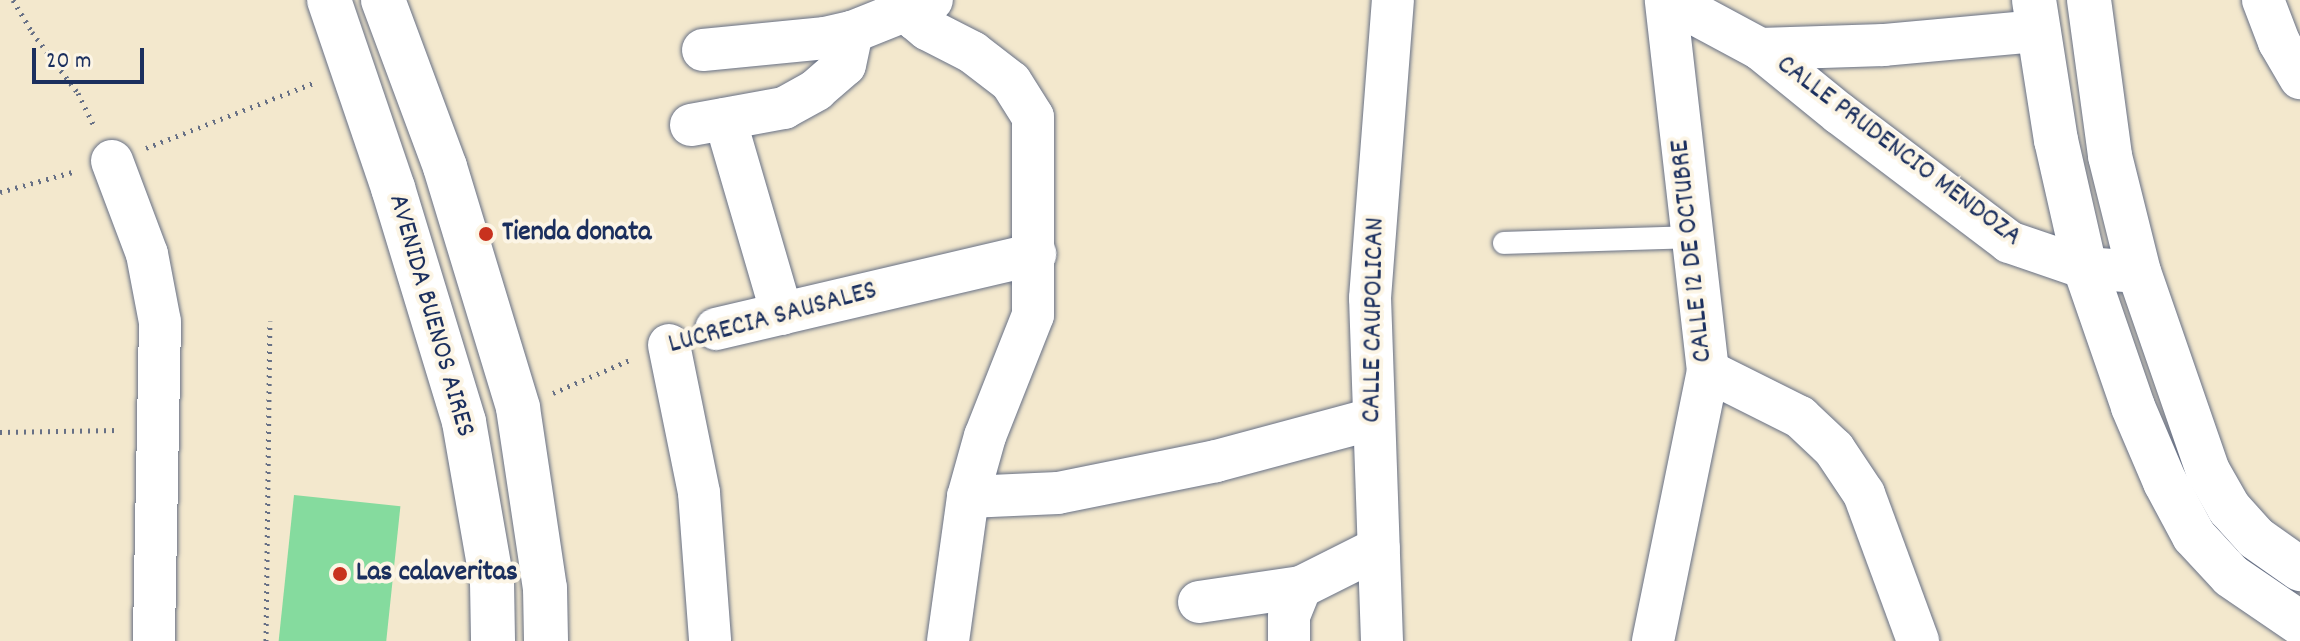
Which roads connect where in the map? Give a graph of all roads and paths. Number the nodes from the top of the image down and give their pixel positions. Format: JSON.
{"nodes":[{"id":1,"x":13,"y":0,"type":"edge"},
{"id":2,"x":329,"y":0,"type":"edge"},
{"id":3,"x":383,"y":0,"type":"edge"},
{"id":4,"x":1393,"y":0,"type":"edge"},
{"id":5,"x":1667,"y":0,"type":"edge"},
{"id":6,"x":2089,"y":0,"type":"edge"},
{"id":7,"x":2263,"y":0,"type":"edge"},
{"id":8,"x":916,"y":2,"type":"edge"},
{"id":9,"x":2037,"y":15,"type":"edge"},
{"id":10,"x":852,"y":32,"type":"junction"},
{"id":11,"x":1760,"y":49,"type":"junction"},
{"id":12,"x":703,"y":50,"type":"dead end"},
{"id":13,"x":352,"y":68,"type":"junction"},
{"id":14,"x":2300,"y":78,"type":"edge"},
{"id":15,"x":112,"y":161,"type":"junction"},
{"id":16,"x":0,"y":192,"type":"edge"},
{"id":17,"x":1693,"y":237,"type":"junction"},
{"id":18,"x":1504,"y":243,"type":"dead end"},
{"id":19,"x":1035,"y":254,"type":"junction"},
{"id":20,"x":2085,"y":268,"type":"junction"},
{"id":21,"x":2139,"y":272,"type":"junction"},
{"id":22,"x":782,"y":314,"type":"junction"},
{"id":23,"x":270,"y":321,"type":"dead end"},
{"id":24,"x":716,"y":329,"type":"dead end"},
{"id":25,"x":669,"y":345,"type":"joint"},
{"id":26,"x":1708,"y":371,"type":"junction"},
{"id":27,"x":518,"y":408,"type":"junction"},
{"id":28,"x":1373,"y":419,"type":"junction"},
{"id":29,"x":159,"y":429,"type":"junction"},
{"id":30,"x":0,"y":432,"type":"edge"},
{"id":31,"x":968,"y":497,"type":"junction"},
{"id":32,"x":1379,"y":548,"type":"junction"},
{"id":33,"x":2300,"y":569,"type":"edge"},
{"id":34,"x":1301,"y":587,"type":"junction"},
{"id":35,"x":1199,"y":602,"type":"dead end"},
{"id":36,"x":2300,"y":623,"type":"edge"},
{"id":37,"x":154,"y":641,"type":"edge"},
{"id":38,"x":266,"y":641,"type":"edge"},
{"id":39,"x":493,"y":641,"type":"edge"},
{"id":40,"x":546,"y":641,"type":"edge"},
{"id":41,"x":710,"y":641,"type":"edge"},
{"id":42,"x":948,"y":641,"type":"edge"},
{"id":43,"x":1289,"y":641,"type":"edge"},
{"id":44,"x":1382,"y":641,"type":"edge"},
{"id":45,"x":1653,"y":641,"type":"edge"},
{"id":46,"x":1918,"y":641,"type":"edge"}],
"edges":[{"from":1,"to":15,"type":"path"},
{"from":2,"to":13,"type":"main road","name":"AVENIDA BUENOS AIRES"},
{"from":3,"to":27,"type":"main road","name":"AVENIDA BUENOS AIRES"},
{"from":4,"to":28,"type":"street","name":"CALLE CAUPOLICAN"},
{"from":5,"to":11,"type":"street","name":"CALLE PRUDENCIO MENDOZA"},
{"from":5,"to":17,"type":"street","name":"CALLE 12 DE OCTUBRE"},
{"from":6,"to":21,"type":"main road"},
{"from":7,"to":14,"type":"street"},
{"from":8,"to":10,"type":"street"},
{"from":8,"to":19,"type":"street"},
{"from":9,"to":11,"type":"street"},
{"from":9,"to":20,"type":"main road"},
{"from":10,"to":12,"type":"street"},
{"from":10,"to":22,"type":"street"},
{"from":11,"to":20,"type":"street","name":"CALLE PRUDENCIO MENDOZA"},
{"from":13,"to":15,"type":"path"},
{"from":13,"to":39,"type":"main road","name":"AVENIDA BUENOS AIRES"},
{"from":15,"to":16,"type":"path"},
{"from":15,"to":29,"type":"street"},
{"from":17,"to":18,"type":"lane"},
{"from":17,"to":26,"type":"street","name":"CALLE 12 DE OCTUBRE"},
{"from":19,"to":22,"type":"street","name":"LUCRECIA SAUSALES"},
{"from":19,"to":31,"type":"street"},
{"from":20,"to":21,"type":"street","name":"CALLE PRUDENCIO MENDOZA"},
{"from":20,"to":36,"type":"main road"},
{"from":21,"to":33,"type":"main road"},
{"from":22,"to":24,"type":"street","name":"LUCRECIA SAUSALES"},
{"from":23,"to":38,"type":"path"},
{"from":25,"to":27,"type":"path","name":"LUCRECIA SAUSALES"},
{"from":25,"to":41,"type":"street"},
{"from":26,"to":45,"type":"street","name":"CALLE 12 DE OCTUBRE"},
{"from":26,"to":46,"type":"street"},
{"from":27,"to":40,"type":"main road","name":"AVENIDA BUENOS AIRES"},
{"from":28,"to":31,"type":"street"},
{"from":28,"to":32,"type":"street","name":"CALLE CAUPOLICAN"},
{"from":29,"to":30,"type":"path"},
{"from":29,"to":37,"type":"street"},
{"from":31,"to":42,"type":"street"},
{"from":32,"to":34,"type":"street"},
{"from":32,"to":44,"type":"street","name":"CALLE CAUPOLICAN"},
{"from":34,"to":35,"type":"street"},
{"from":34,"to":43,"type":"street"}]}
